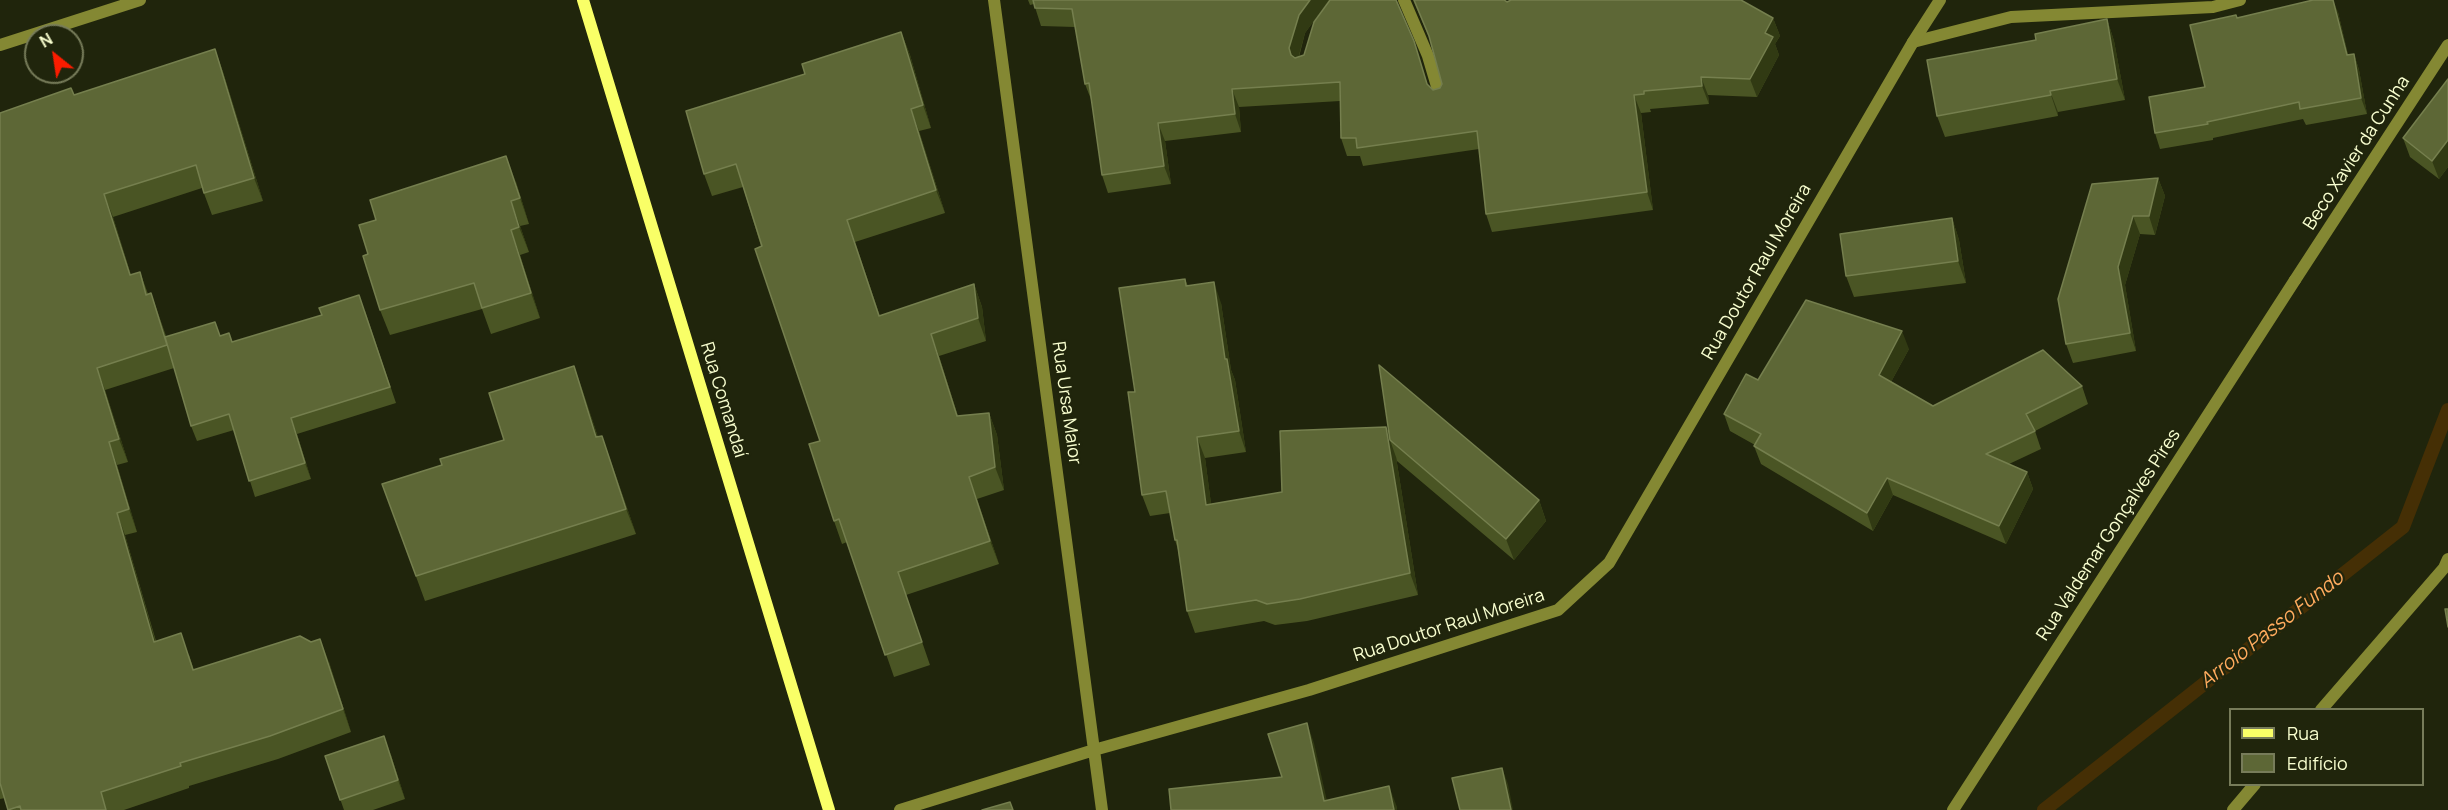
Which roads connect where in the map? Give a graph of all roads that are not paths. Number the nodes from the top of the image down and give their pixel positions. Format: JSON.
{"nodes":[{"id":1,"x":140,"y":0,"type":"edge"},
{"id":2,"x":583,"y":0,"type":"edge"},
{"id":3,"x":994,"y":0,"type":"edge"},
{"id":4,"x":1404,"y":0,"type":"edge"},
{"id":5,"x":1940,"y":0,"type":"edge"},
{"id":6,"x":2240,"y":0,"type":"edge"},
{"id":7,"x":1912,"y":42,"type":"junction"},
{"id":8,"x":0,"y":45,"type":"edge"},
{"id":9,"x":2448,"y":45,"type":"edge"},
{"id":10,"x":1441,"y":100,"type":"edge"},
{"id":11,"x":2295,"y":280,"type":"joint"},
{"id":12,"x":2447,"y":565,"type":"edge"},
{"id":13,"x":2323,"y":708,"type":"edge"},
{"id":14,"x":1094,"y":750,"type":"junction"},
{"id":15,"x":2254,"y":786,"type":"edge"},
{"id":16,"x":829,"y":810,"type":"edge"},
{"id":17,"x":900,"y":810,"type":"edge"},
{"id":18,"x":1102,"y":810,"type":"edge"},
{"id":19,"x":1953,"y":810,"type":"edge"},
{"id":20,"x":2233,"y":810,"type":"edge"}],
"edges":[{"from":1,"to":8,"type":"street"},
{"from":2,"to":16,"type":"street","name":"Rua Comandaí"},
{"from":3,"to":14,"type":"street","name":"Rua Ursa Maior"},
{"from":4,"to":10,"type":"street"},
{"from":5,"to":7,"type":"street","name":"Rua Doutor Raul Moreira"},
{"from":6,"to":7,"type":"street"},
{"from":7,"to":14,"type":"street","name":"Rua Doutor Raul Moreira"},
{"from":9,"to":11,"type":"street","name":"Beco Xavier da Cunha"},
{"from":11,"to":19,"type":"street","name":"Rua Valdemar Gonçalves Pires"},
{"from":12,"to":13,"type":"street"},
{"from":14,"to":17,"type":"street","name":"Rua Doutor Raul Moreira"},
{"from":14,"to":18,"type":"street","name":"Rua Ursa Maior"},
{"from":15,"to":20,"type":"street"}]}
